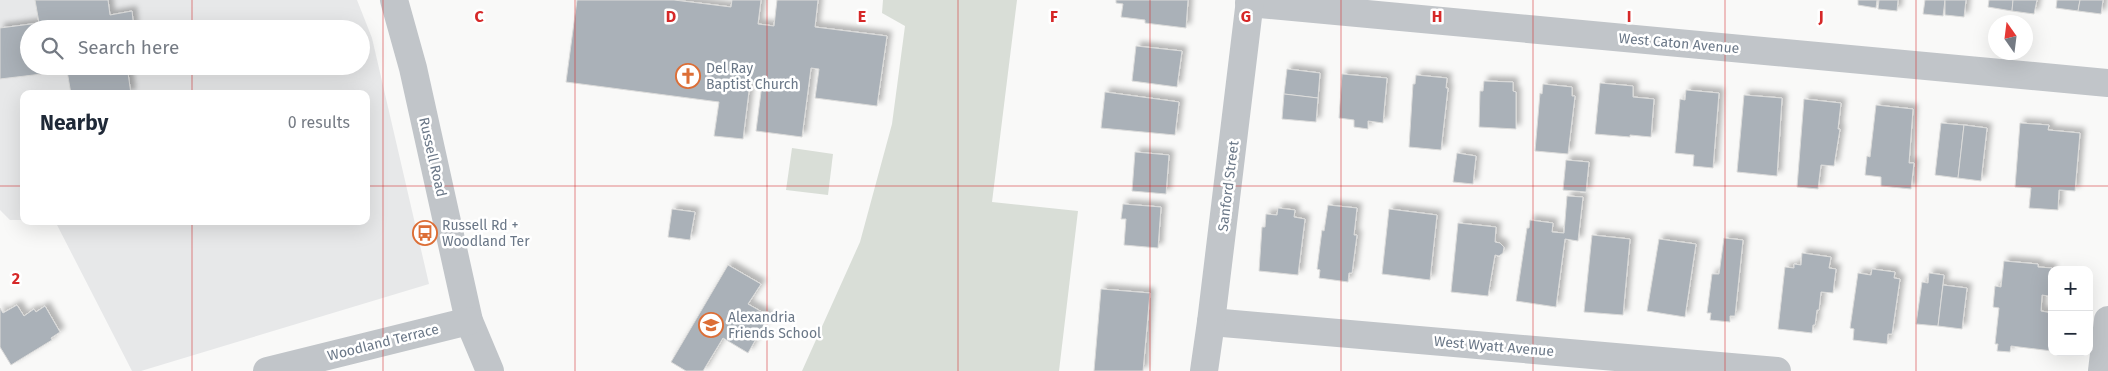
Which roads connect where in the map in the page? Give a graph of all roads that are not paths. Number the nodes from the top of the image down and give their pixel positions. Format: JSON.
{"nodes":[{"id":1,"x":394,"y":0,"type":"edge"},
{"id":2,"x":1250,"y":2,"type":"edge"},
{"id":3,"x":2108,"y":83,"type":"edge"},
{"id":4,"x":2108,"y":320,"type":"edge"},
{"id":5,"x":469,"y":321,"type":"junction"},
{"id":6,"x":1211,"y":322,"type":"junction"},
{"id":7,"x":267,"y":371,"type":"edge"},
{"id":8,"x":490,"y":371,"type":"edge"},
{"id":9,"x":1204,"y":371,"type":"edge"},
{"id":10,"x":1777,"y":371,"type":"edge"},
{"id":11,"x":2102,"y":371,"type":"edge"}],
"edges":[{"from":1,"to":5,"type":"street","name":"Russell Road"},
{"from":2,"to":3,"type":"street","name":"West Caton Avenue"},
{"from":2,"to":6,"type":"street","name":"Sanford Street"},
{"from":4,"to":11,"type":"street"},
{"from":5,"to":7,"type":"street","name":"Woodland Terrace"},
{"from":5,"to":8,"type":"street","name":"Russell Road"},
{"from":6,"to":9,"type":"street","name":"Sanford Street"},
{"from":6,"to":10,"type":"street","name":"West Wyatt Avenue"}]}
